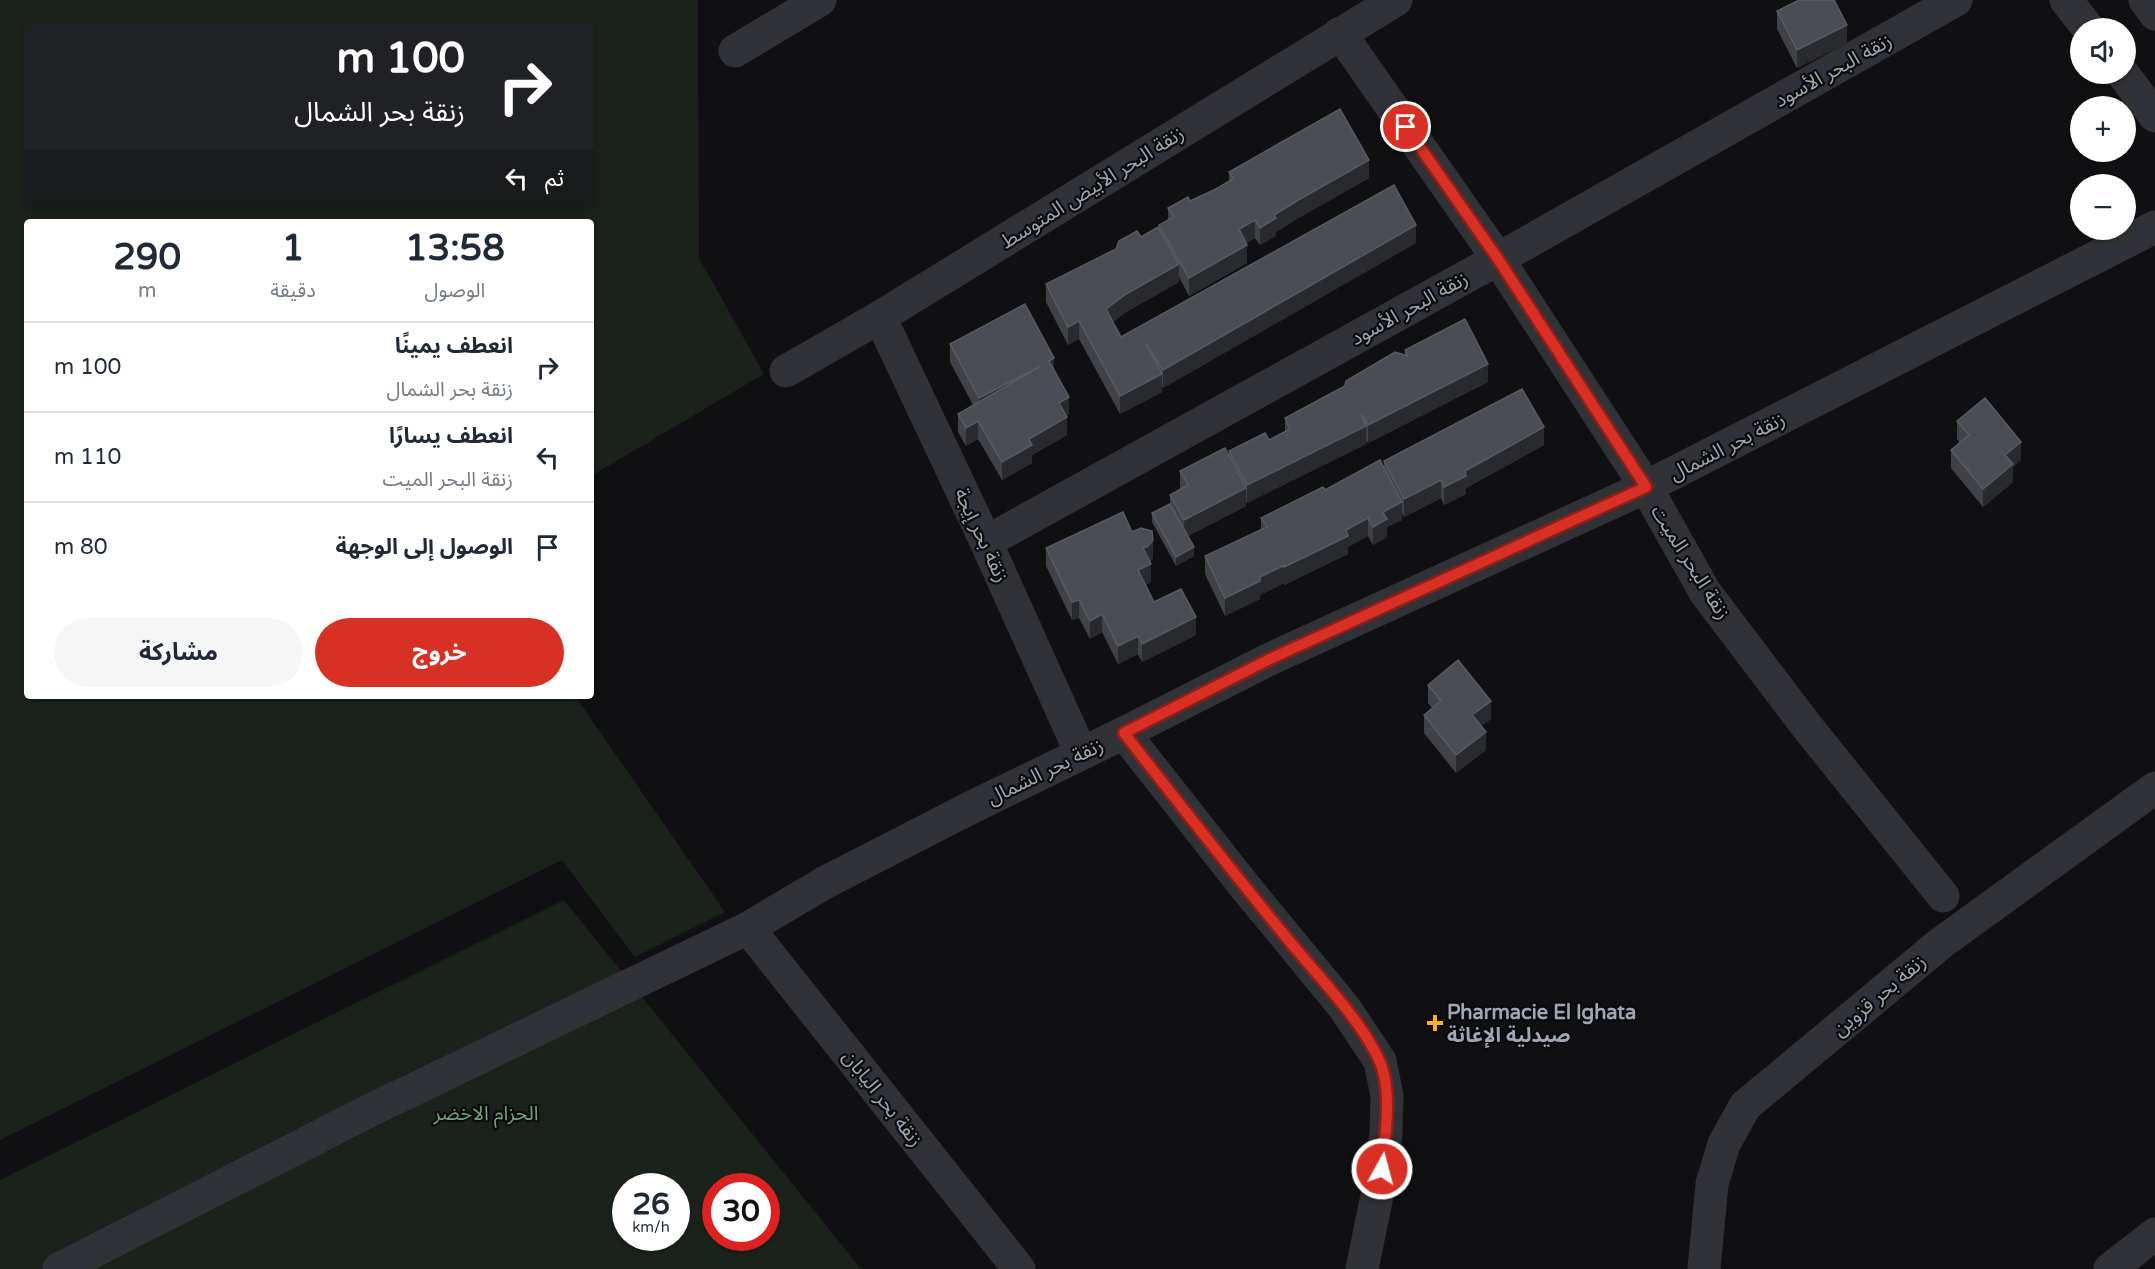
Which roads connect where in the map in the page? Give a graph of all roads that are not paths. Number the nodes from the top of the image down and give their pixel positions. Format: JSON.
{"nodes":[{"id":1,"x":820,"y":0,"type":"edge"},
{"id":2,"x":1396,"y":0,"type":"edge"},
{"id":3,"x":1956,"y":0,"type":"edge"},
{"id":4,"x":2066,"y":0,"type":"edge"},
{"id":5,"x":2145,"y":0,"type":"edge"},
{"id":6,"x":2155,"y":14,"type":"edge"},
{"id":7,"x":1351,"y":18,"type":"edge"},
{"id":8,"x":2080,"y":18,"type":"edge"},
{"id":9,"x":735,"y":51,"type":"dead end"},
{"id":10,"x":2131,"y":84,"type":"edge"},
{"id":11,"x":2155,"y":116,"type":"edge"},
{"id":12,"x":2155,"y":227,"type":"edge"},
{"id":13,"x":1498,"y":259,"type":"junction"},
{"id":14,"x":880,"y":317,"type":"junction"},
{"id":15,"x":786,"y":371,"type":"dead end"},
{"id":16,"x":1646,"y":487,"type":"junction"},
{"id":17,"x":986,"y":542,"type":"junction"},
{"id":18,"x":1124,"y":733,"type":"junction"},
{"id":19,"x":1081,"y":753,"type":"junction"},
{"id":20,"x":2155,"y":788,"type":"edge"},
{"id":21,"x":1942,"y":896,"type":"junction"},
{"id":22,"x":1989,"y":908,"type":"junction"},
{"id":23,"x":748,"y":928,"type":"junction"},
{"id":24,"x":1941,"y":944,"type":"junction"},
{"id":25,"x":2155,"y":1234,"type":"edge"},
{"id":26,"x":59,"y":1269,"type":"edge"},
{"id":27,"x":1019,"y":1269,"type":"edge"},
{"id":28,"x":1362,"y":1269,"type":"edge"},
{"id":29,"x":1704,"y":1269,"type":"edge"},
{"id":30,"x":2110,"y":1269,"type":"edge"}],
"edges":[{"from":1,"to":9,"type":"street"},
{"from":2,"to":7,"type":"street","name":"زنقة البحر الأبيض المتوسط"},
{"from":3,"to":13,"type":"street","name":"زنقة البحر الأسود"},
{"from":4,"to":8,"type":"street"},
{"from":5,"to":6,"type":"street"},
{"from":7,"to":13,"type":"street","name":"زنقة البحر الميت"},
{"from":7,"to":14,"type":"street","name":"زنقة البحر الأبيض المتوسط"},
{"from":10,"to":11,"type":"street"},
{"from":12,"to":16,"type":"street","name":"زنقة بحر الشمال"},
{"from":13,"to":16,"type":"street","name":"زنقة البحر الميت"},
{"from":13,"to":17,"type":"street","name":"زنقة البحر الأسود"},
{"from":14,"to":15,"type":"street","name":"زنقة البحر الأبيض المتوسط"},
{"from":14,"to":17,"type":"street","name":"زنقة بحر إيجة"},
{"from":16,"to":18,"type":"street","name":"زنقة بحر الشمال"},
{"from":16,"to":21,"type":"street","name":"زنقة البحر الميت"},
{"from":17,"to":19,"type":"street","name":"زنقة بحر إيجة"},
{"from":18,"to":19,"type":"street","name":"زنقة بحر الشمال"},
{"from":18,"to":28,"type":"street"},
{"from":19,"to":23,"type":"street","name":"زنقة بحر الشمال"},
{"from":20,"to":22,"type":"street","name":"زنقة بحر قزوين"},
{"from":21,"to":22,"type":"street"},
{"from":21,"to":24,"type":"street"},
{"from":22,"to":24,"type":"street","name":"زنقة بحر قزوين"},
{"from":23,"to":26,"type":"street","name":"زنقة بحر الشمال"},
{"from":23,"to":27,"type":"street","name":"زنقة بحر اليابان"},
{"from":24,"to":29,"type":"street","name":"زنقة بحر قزوين"},
{"from":25,"to":30,"type":"street"}]}
